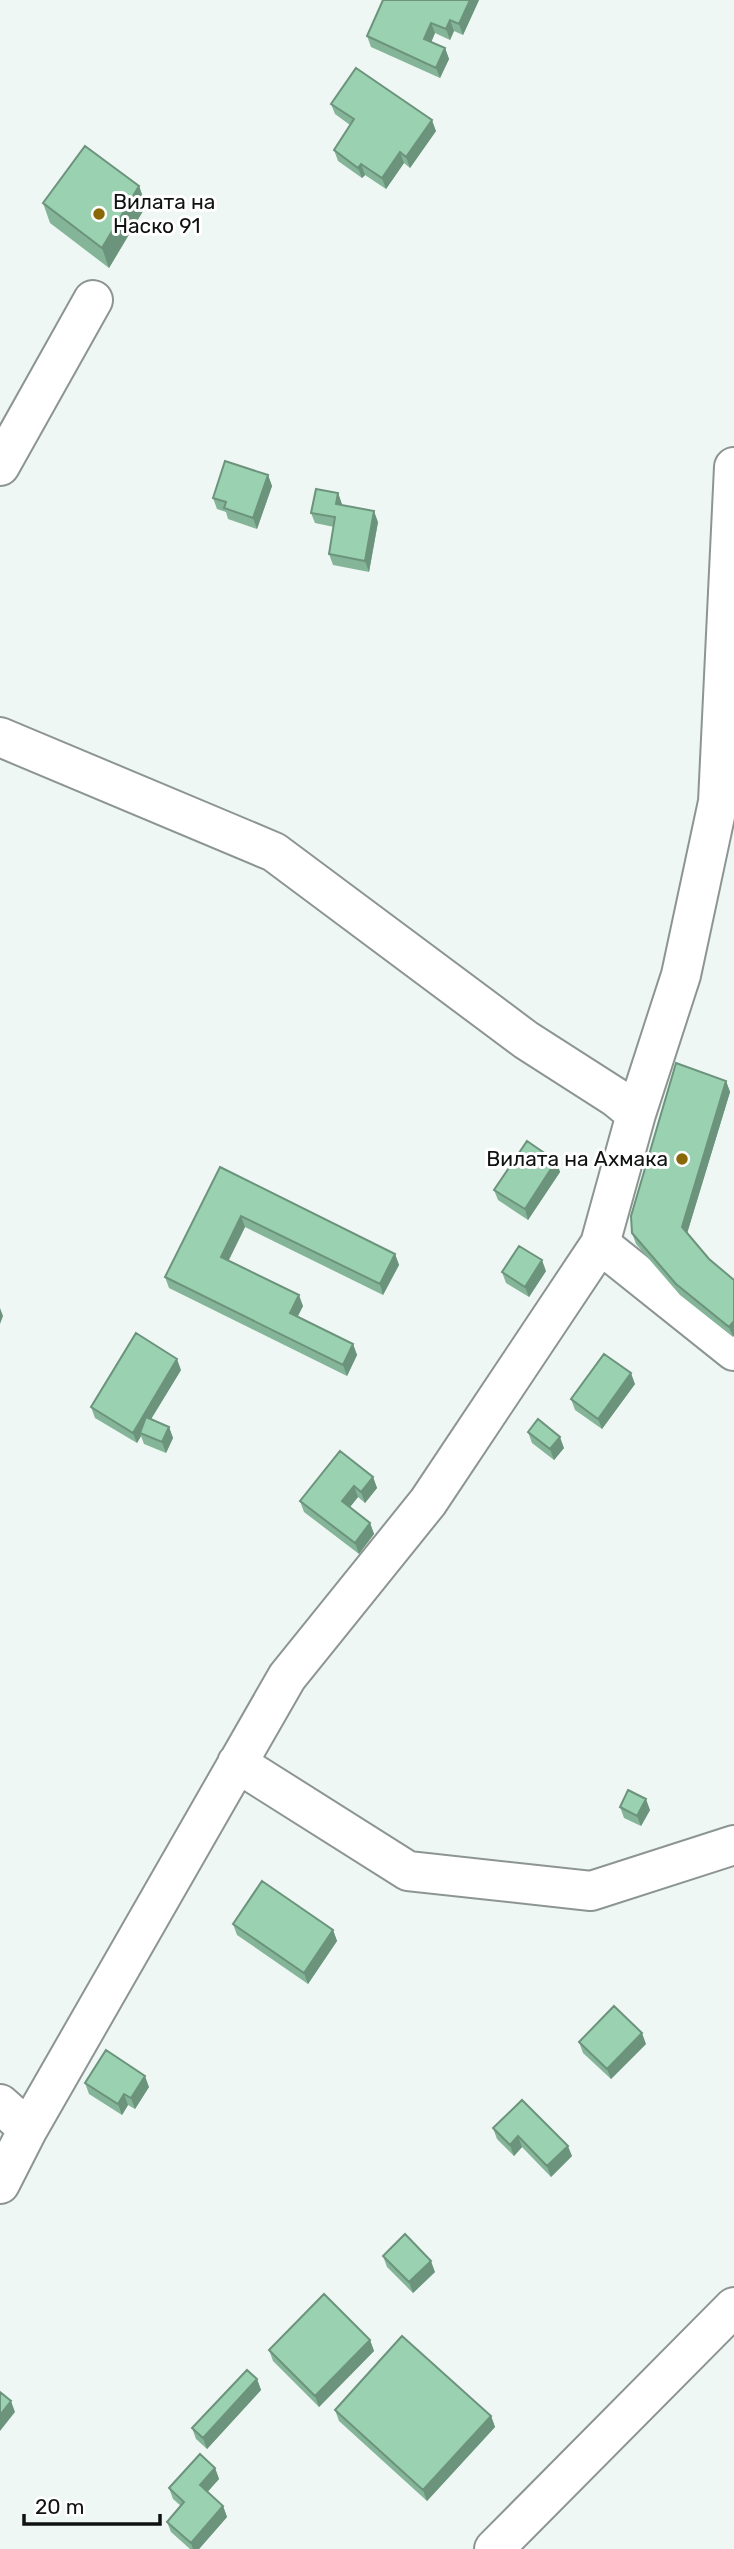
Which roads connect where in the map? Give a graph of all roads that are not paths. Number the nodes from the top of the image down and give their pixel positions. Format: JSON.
{"nodes":[{"id":1,"x":93,"y":300,"type":"dead end"},
{"id":2,"x":0,"y":466,"type":"edge"},
{"id":3,"x":734,"y":467,"type":"edge"},
{"id":4,"x":0,"y":737,"type":"edge"},
{"id":5,"x":636,"y":1114,"type":"junction"},
{"id":6,"x":600,"y":1244,"type":"junction"},
{"id":7,"x":734,"y":1351,"type":"edge"},
{"id":8,"x":237,"y":1763,"type":"junction"},
{"id":9,"x":734,"y":1845,"type":"edge"},
{"id":10,"x":0,"y":2104,"type":"edge"},
{"id":11,"x":28,"y":2129,"type":"junction"},
{"id":12,"x":0,"y":2184,"type":"edge"},
{"id":13,"x":734,"y":2307,"type":"edge"},
{"id":14,"x":494,"y":2549,"type":"edge"}],
"edges":[{"from":1,"to":2,"type":"street"},
{"from":3,"to":5,"type":"street"},
{"from":4,"to":5,"type":"street"},
{"from":5,"to":6,"type":"street"},
{"from":6,"to":7,"type":"street"},
{"from":6,"to":8,"type":"street"},
{"from":8,"to":9,"type":"street"},
{"from":8,"to":11,"type":"street"},
{"from":10,"to":11,"type":"street"},
{"from":11,"to":12,"type":"street"},
{"from":13,"to":14,"type":"street"}]}
